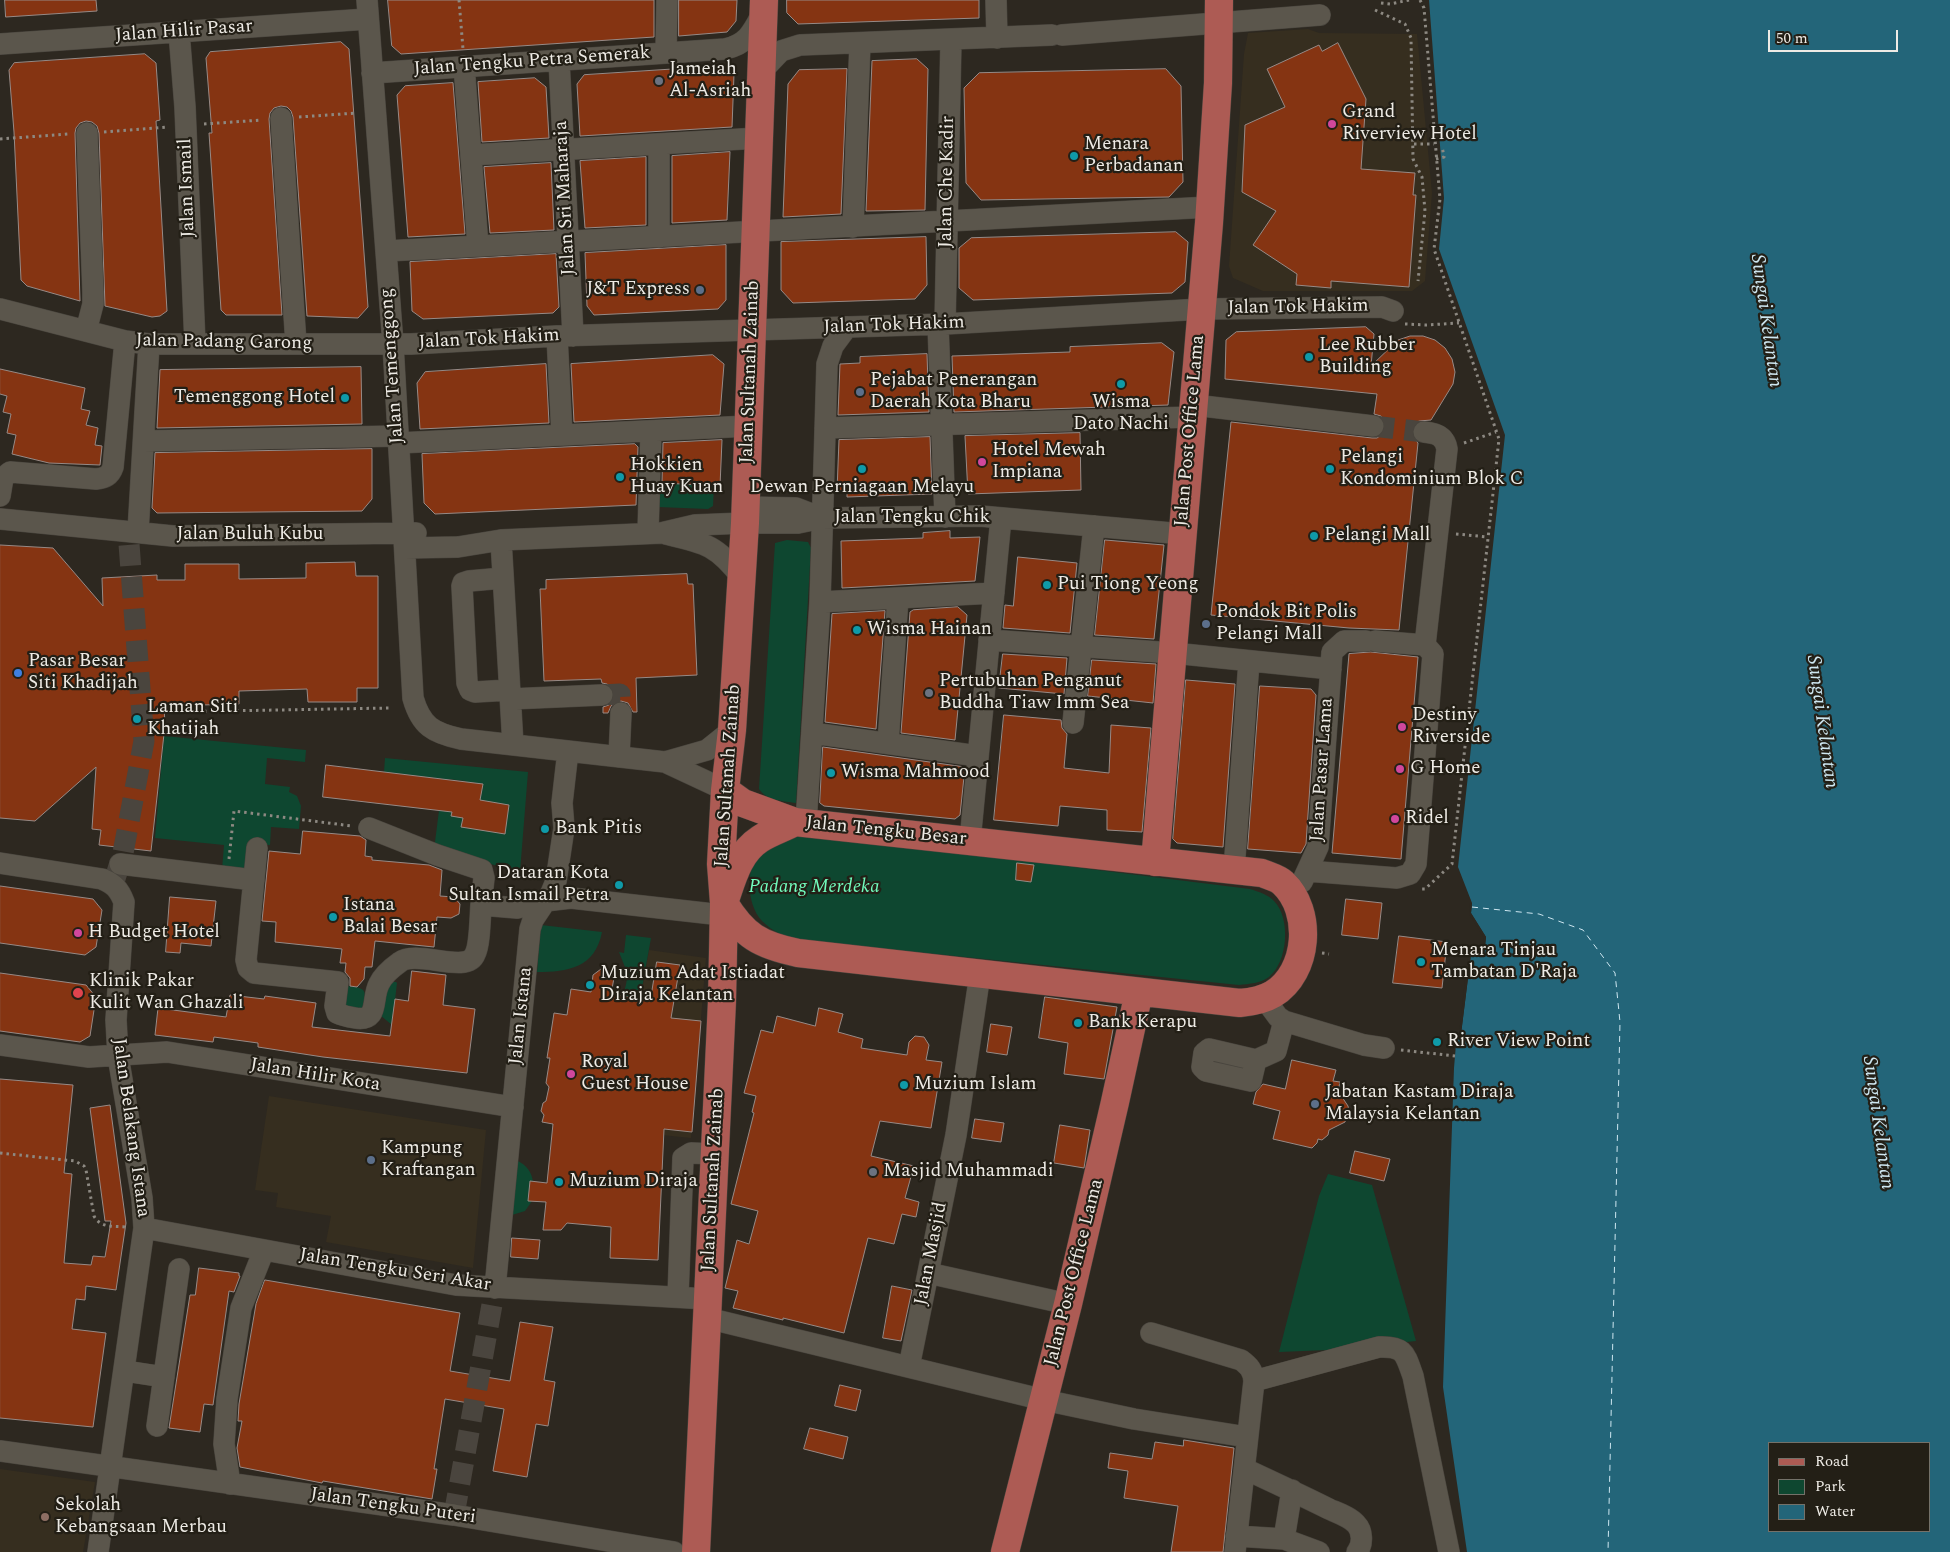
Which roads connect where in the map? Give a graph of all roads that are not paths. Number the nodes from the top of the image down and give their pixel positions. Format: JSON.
{"nodes":[{"id":1,"x":667,"y":0,"type":"edge"},
{"id":2,"x":996,"y":0,"type":"edge"},
{"id":3,"x":763,"y":6,"type":"edge"},
{"id":4,"x":368,"y":10,"type":"edge"},
{"id":5,"x":1219,"y":12,"type":"edge"},
{"id":6,"x":1320,"y":15,"type":"dead end"},
{"id":7,"x":179,"y":32,"type":"junction"},
{"id":8,"x":997,"y":38,"type":"junction"},
{"id":9,"x":950,"y":39,"type":"junction"},
{"id":10,"x":860,"y":43,"type":"junction"},
{"id":11,"x":0,"y":44,"type":"edge"},
{"id":12,"x":666,"y":53,"type":"junction"},
{"id":13,"x":559,"y":60,"type":"junction"},
{"id":14,"x":464,"y":66,"type":"junction"},
{"id":15,"x":761,"y":72,"type":"junction"},
{"id":16,"x":372,"y":73,"type":"junction"},
{"id":17,"x":281,"y":118,"type":"dead end"},
{"id":18,"x":87,"y":133,"type":"dead end"},
{"id":19,"x":759,"y":138,"type":"junction"},
{"id":20,"x":659,"y":144,"type":"junction"},
{"id":21,"x":564,"y":149,"type":"junction"},
{"id":22,"x":471,"y":155,"type":"junction"},
{"id":23,"x":1210,"y":208,"type":"junction"},
{"id":24,"x":947,"y":221,"type":"junction"},
{"id":25,"x":853,"y":226,"type":"junction"},
{"id":26,"x":756,"y":232,"type":"junction"},
{"id":27,"x":659,"y":237,"type":"junction"},
{"id":28,"x":568,"y":242,"type":"junction"},
{"id":29,"x":478,"y":246,"type":"junction"},
{"id":30,"x":386,"y":251,"type":"junction"},
{"id":31,"x":0,"y":309,"type":"edge"},
{"id":32,"x":1202,"y":309,"type":"junction"},
{"id":33,"x":1398,"y":318,"type":"road end"},
{"id":34,"x":942,"y":324,"type":"junction"},
{"id":35,"x":847,"y":328,"type":"junction"},
{"id":36,"x":753,"y":330,"type":"junction"},
{"id":37,"x":86,"y":331,"type":"junction"},
{"id":38,"x":565,"y":336,"type":"junction"},
{"id":39,"x":125,"y":341,"type":"junction"},
{"id":40,"x":149,"y":344,"type":"junction"},
{"id":41,"x":195,"y":344,"type":"junction"},
{"id":42,"x":296,"y":344,"type":"junction"},
{"id":43,"x":393,"y":344,"type":"junction"},
{"id":44,"x":1193,"y":411,"type":"junction"},
{"id":45,"x":942,"y":425,"type":"junction"},
{"id":46,"x":749,"y":426,"type":"junction"},
{"id":47,"x":1373,"y":426,"type":"tunnel mouth"},
{"id":48,"x":825,"y":428,"type":"junction"},
{"id":49,"x":651,"y":430,"type":"junction"},
{"id":50,"x":1424,"y":432,"type":"tunnel mouth"},
{"id":51,"x":562,"y":435,"type":"junction"},
{"id":52,"x":398,"y":439,"type":"junction"},
{"id":53,"x":144,"y":441,"type":"junction"},
{"id":54,"x":0,"y":496,"type":"edge"},
{"id":55,"x":745,"y":515,"type":"junction"},
{"id":56,"x":945,"y":517,"type":"junction"},
{"id":57,"x":822,"y":518,"type":"junction"},
{"id":58,"x":1002,"y":518,"type":"junction"},
{"id":59,"x":0,"y":519,"type":"edge"},
{"id":60,"x":1094,"y":526,"type":"junction"},
{"id":61,"x":138,"y":532,"type":"junction"},
{"id":62,"x":654,"y":533,"type":"junction"},
{"id":63,"x":1182,"y":534,"type":"junction"},
{"id":64,"x":501,"y":540,"type":"junction"},
{"id":65,"x":404,"y":541,"type":"junction"},
{"id":66,"x":503,"y":578,"type":"junction"},
{"id":67,"x":742,"y":578,"type":"junction"},
{"id":68,"x":994,"y":594,"type":"junction"},
{"id":69,"x":898,"y":598,"type":"junction"},
{"id":70,"x":820,"y":602,"type":"junction"},
{"id":71,"x":989,"y":640,"type":"junction"},
{"id":72,"x":1425,"y":645,"type":"junction"},
{"id":73,"x":1081,"y":647,"type":"junction"},
{"id":74,"x":1173,"y":653,"type":"junction"},
{"id":75,"x":1249,"y":662,"type":"junction"},
{"id":76,"x":1331,"y":669,"type":"junction"},
{"id":77,"x":510,"y":694,"type":"junction"},
{"id":78,"x":602,"y":694,"type":"tunnel mouth"},
{"id":79,"x":621,"y":713,"type":"tunnel mouth"},
{"id":80,"x":1073,"y":723,"type":"dead end"},
{"id":81,"x":732,"y":730,"type":"junction"},
{"id":82,"x":812,"y":733,"type":"junction"},
{"id":83,"x":888,"y":743,"type":"junction"},
{"id":84,"x":513,"y":745,"type":"junction"},
{"id":85,"x":568,"y":751,"type":"junction"},
{"id":86,"x":978,"y":756,"type":"junction"},
{"id":87,"x":619,"y":757,"type":"junction"},
{"id":88,"x":665,"y":762,"type":"junction"},
{"id":89,"x":725,"y":790,"type":"junction"},
{"id":90,"x":801,"y":823,"type":"junction"},
{"id":91,"x":369,"y":828,"type":"road end"},
{"id":92,"x":970,"y":841,"type":"junction"},
{"id":93,"x":257,"y":848,"type":"dead end"},
{"id":94,"x":1156,"y":862,"type":"junction"},
{"id":95,"x":0,"y":863,"type":"edge"},
{"id":96,"x":1234,"y":870,"type":"junction"},
{"id":97,"x":1307,"y":871,"type":"junction"},
{"id":98,"x":117,"y":874,"type":"junction"},
{"id":99,"x":254,"y":880,"type":"junction"},
{"id":100,"x":1295,"y":896,"type":"junction"},
{"id":101,"x":545,"y":901,"type":"junction"},
{"id":102,"x":481,"y":905,"type":"junction"},
{"id":103,"x":723,"y":909,"type":"junction"},
{"id":104,"x":980,"y":974,"type":"junction"},
{"id":105,"x":1138,"y":992,"type":"junction"},
{"id":106,"x":1264,"y":998,"type":"junction"},
{"id":107,"x":1284,"y":1021,"type":"junction"},
{"id":108,"x":0,"y":1045,"type":"edge"},
{"id":109,"x":1390,"y":1049,"type":"road end"},
{"id":110,"x":118,"y":1056,"type":"junction"},
{"id":111,"x":1256,"y":1060,"type":"dead end"},
{"id":112,"x":513,"y":1107,"type":"junction"},
{"id":113,"x":715,"y":1154,"type":"junction"},
{"id":114,"x":144,"y":1228,"type":"junction"},
{"id":115,"x":264,"y":1250,"type":"junction"},
{"id":116,"x":179,"y":1269,"type":"dead end"},
{"id":117,"x":928,"y":1273,"type":"junction"},
{"id":118,"x":495,"y":1288,"type":"junction"},
{"id":119,"x":678,"y":1297,"type":"junction"},
{"id":120,"x":1068,"y":1304,"type":"junction"},
{"id":121,"x":708,"y":1308,"type":"junction"},
{"id":122,"x":1151,"y":1333,"type":"dead end"},
{"id":123,"x":911,"y":1357,"type":"dead end"},
{"id":124,"x":125,"y":1371,"type":"junction"},
{"id":125,"x":164,"y":1377,"type":"junction"},
{"id":126,"x":1254,"y":1381,"type":"junction"},
{"id":127,"x":1044,"y":1400,"type":"junction"},
{"id":128,"x":157,"y":1426,"type":"dead end"},
{"id":129,"x":1248,"y":1437,"type":"junction"},
{"id":130,"x":0,"y":1451,"type":"edge"},
{"id":131,"x":111,"y":1466,"type":"junction"},
{"id":132,"x":1245,"y":1469,"type":"junction"},
{"id":133,"x":230,"y":1484,"type":"junction"},
{"id":134,"x":1292,"y":1490,"type":"junction"},
{"id":135,"x":1284,"y":1538,"type":"junction"},
{"id":136,"x":1236,"y":1544,"type":"edge"},
{"id":137,"x":98,"y":1552,"type":"edge"},
{"id":138,"x":674,"y":1552,"type":"edge"},
{"id":139,"x":696,"y":1552,"type":"edge"},
{"id":140,"x":1005,"y":1552,"type":"edge"},
{"id":141,"x":1319,"y":1552,"type":"edge"},
{"id":142,"x":1356,"y":1552,"type":"edge"},
{"id":143,"x":1449,"y":1552,"type":"edge"}],
"edges":[{"from":1,"to":12,"type":"street"},
{"from":2,"to":8,"type":"street"},
{"from":3,"to":12,"type":"street","name":"Jalan Tengku Petra Semerak"},
{"from":3,"to":15,"type":"main road","name":"Jalan Sultanah Zainab"},
{"from":4,"to":7,"type":"street","name":"Jalan Hilir Pasar"},
{"from":4,"to":16,"type":"street","name":"Jalan Temenggong"},
{"from":5,"to":6,"type":"street"},
{"from":5,"to":8,"type":"street"},
{"from":5,"to":23,"type":"main road","name":"Jalan Post Office Lama"},
{"from":7,"to":11,"type":"street","name":"Jalan Hilir Pasar"},
{"from":7,"to":41,"type":"street","name":"Jalan Ismail"},
{"from":8,"to":9,"type":"street"},
{"from":9,"to":10,"type":"street"},
{"from":9,"to":24,"type":"street","name":"Jalan Che Kadir"},
{"from":10,"to":15,"type":"street"},
{"from":10,"to":25,"type":"street"},
{"from":12,"to":13,"type":"street","name":"Jalan Tengku Petra Semerak"},
{"from":13,"to":14,"type":"street","name":"Jalan Tengku Petra Semerak"},
{"from":13,"to":21,"type":"street","name":"Jalan Sri Maharaja"},
{"from":14,"to":16,"type":"street","name":"Jalan Tengku Petra Semerak"},
{"from":14,"to":22,"type":"street"},
{"from":15,"to":19,"type":"main road","name":"Jalan Sultanah Zainab"},
{"from":16,"to":30,"type":"street","name":"Jalan Temenggong"},
{"from":17,"to":42,"type":"street"},
{"from":18,"to":37,"type":"street"},
{"from":19,"to":20,"type":"street"},
{"from":19,"to":26,"type":"main road","name":"Jalan Sultanah Zainab"},
{"from":20,"to":21,"type":"street"},
{"from":20,"to":27,"type":"street"},
{"from":21,"to":22,"type":"street"},
{"from":21,"to":28,"type":"street","name":"Jalan Sri Maharaja"},
{"from":22,"to":29,"type":"street"},
{"from":23,"to":24,"type":"street"},
{"from":23,"to":32,"type":"main road","name":"Jalan Post Office Lama"},
{"from":24,"to":25,"type":"street"},
{"from":24,"to":34,"type":"street","name":"Jalan Che Kadir"},
{"from":25,"to":26,"type":"street"},
{"from":26,"to":27,"type":"street"},
{"from":26,"to":36,"type":"main road","name":"Jalan Sultanah Zainab"},
{"from":27,"to":28,"type":"street"},
{"from":28,"to":29,"type":"street"},
{"from":28,"to":38,"type":"street","name":"Jalan Sri Maharaja"},
{"from":29,"to":30,"type":"street"},
{"from":30,"to":43,"type":"street","name":"Jalan Temenggong"},
{"from":31,"to":37,"type":"street","name":"Jalan Padang Garong"},
{"from":32,"to":33,"type":"street","name":"Jalan Tok Hakim"},
{"from":32,"to":34,"type":"street","name":"Jalan Tok Hakim"},
{"from":32,"to":44,"type":"main road","name":"Jalan Post Office Lama"},
{"from":34,"to":35,"type":"street","name":"Jalan Tok Hakim"},
{"from":34,"to":45,"type":"street","name":"Jalan Che Kadir"},
{"from":35,"to":36,"type":"street","name":"Jalan Tok Hakim"},
{"from":35,"to":48,"type":"street"},
{"from":36,"to":38,"type":"street","name":"Jalan Tok Hakim"},
{"from":36,"to":46,"type":"main road","name":"Jalan Sultanah Zainab"},
{"from":37,"to":39,"type":"street","name":"Jalan Padang Garong"},
{"from":38,"to":43,"type":"street","name":"Jalan Tok Hakim"},
{"from":38,"to":51,"type":"street","name":"Jalan Sri Maharaja"},
{"from":39,"to":40,"type":"street","name":"Jalan Padang Garong"},
{"from":39,"to":54,"type":"street"},
{"from":40,"to":41,"type":"street","name":"Jalan Padang Garong"},
{"from":40,"to":53,"type":"street"},
{"from":41,"to":42,"type":"street","name":"Jalan Padang Garong"},
{"from":42,"to":43,"type":"street","name":"Jalan Padang Garong"},
{"from":43,"to":52,"type":"street","name":"Jalan Temenggong"},
{"from":44,"to":45,"type":"street"},
{"from":44,"to":47,"type":"street"},
{"from":44,"to":63,"type":"main road","name":"Jalan Post Office Lama"},
{"from":45,"to":48,"type":"street"},
{"from":45,"to":56,"type":"street","name":"Jalan Che Kadir"},
{"from":46,"to":49,"type":"street"},
{"from":46,"to":55,"type":"main road","name":"Jalan Sultanah Zainab"},
{"from":48,"to":57,"type":"street"},
{"from":49,"to":51,"type":"street"},
{"from":49,"to":62,"type":"street"},
{"from":50,"to":72,"type":"street"},
{"from":51,"to":52,"type":"street"},
{"from":52,"to":53,"type":"street"},
{"from":52,"to":65,"type":"street","name":"Jalan Temenggong"},
{"from":53,"to":61,"type":"street"},
{"from":55,"to":57,"type":"street","name":"Jalan Tengku Chik"},
{"from":55,"to":62,"type":"street","name":"Jalan Buluh Kubu"},
{"from":55,"to":67,"type":"main road","name":"Jalan Sultanah Zainab"},
{"from":56,"to":57,"type":"street","name":"Jalan Tengku Chik"},
{"from":56,"to":58,"type":"street","name":"Jalan Tengku Chik"},
{"from":57,"to":70,"type":"street"},
{"from":58,"to":60,"type":"street","name":"Jalan Tengku Chik"},
{"from":58,"to":68,"type":"street","name":"Jalan Tengku Chik"},
{"from":59,"to":61,"type":"street","name":"Jalan Buluh Kubu"},
{"from":60,"to":63,"type":"street","name":"Jalan Tengku Chik"},
{"from":60,"to":73,"type":"street"},
{"from":61,"to":65,"type":"street","name":"Jalan Buluh Kubu"},
{"from":62,"to":64,"type":"street","name":"Jalan Buluh Kubu"},
{"from":62,"to":67,"type":"street","name":"Jalan Buluh Kubu"},
{"from":63,"to":74,"type":"main road","name":"Jalan Post Office Lama"},
{"from":64,"to":65,"type":"street","name":"Jalan Buluh Kubu"},
{"from":64,"to":66,"type":"street"},
{"from":65,"to":84,"type":"street","name":"Jalan Temenggong"},
{"from":66,"to":77,"type":"street"},
{"from":66,"to":77,"type":"street"},
{"from":67,"to":81,"type":"main road","name":"Jalan Sultanah Zainab"},
{"from":68,"to":69,"type":"street"},
{"from":68,"to":71,"type":"street","name":"Jalan Tengku Chik"},
{"from":69,"to":70,"type":"street"},
{"from":69,"to":83,"type":"street"},
{"from":70,"to":82,"type":"street"},
{"from":71,"to":73,"type":"street"},
{"from":71,"to":86,"type":"street","name":"Jalan Tengku Chik"},
{"from":72,"to":76,"type":"street","name":"Jalan Pasar Lama"},
{"from":72,"to":97,"type":"street"},
{"from":73,"to":74,"type":"street"},
{"from":73,"to":80,"type":"street"},
{"from":74,"to":75,"type":"street"},
{"from":74,"to":94,"type":"main road","name":"Jalan Post Office Lama"},
{"from":75,"to":76,"type":"street"},
{"from":75,"to":96,"type":"street"},
{"from":76,"to":97,"type":"street","name":"Jalan Pasar Lama"},
{"from":77,"to":78,"type":"street"},
{"from":77,"to":84,"type":"street"},
{"from":79,"to":87,"type":"street"},
{"from":81,"to":88,"type":"street"},
{"from":81,"to":89,"type":"main road","name":"Jalan Sultanah Zainab"},
{"from":82,"to":83,"type":"street"},
{"from":82,"to":90,"type":"street"},
{"from":83,"to":86,"type":"street"},
{"from":84,"to":85,"type":"street"},
{"from":85,"to":87,"type":"street"},
{"from":85,"to":101,"type":"street","name":"Jalan Istana"},
{"from":86,"to":92,"type":"street","name":"Jalan Tengku Chik"},
{"from":87,"to":88,"type":"street"},
{"from":88,"to":89,"type":"street"},
{"from":89,"to":90,"type":"main road"},
{"from":89,"to":103,"type":"main road","name":"Jalan Sultanah Zainab"},
{"from":90,"to":92,"type":"main road","name":"Jalan Tengku Besar"},
{"from":90,"to":103,"type":"main road","name":"Jalan Tengku Besar"},
{"from":91,"to":102,"type":"street"},
{"from":92,"to":94,"type":"main road","name":"Jalan Tengku Besar"},
{"from":93,"to":99,"type":"street"},
{"from":94,"to":96,"type":"main road","name":"Jalan Tengku Besar"},
{"from":95,"to":98,"type":"street"},
{"from":96,"to":100,"type":"main road","name":"Jalan Tengku Besar"},
{"from":97,"to":100,"type":"street","name":"Jalan Pasar Lama"},
{"from":98,"to":99,"type":"street"},
{"from":98,"to":110,"type":"street","name":"Jalan Belakang Istana"},
{"from":99,"to":102,"type":"street"},
{"from":100,"to":106,"type":"main road"},
{"from":101,"to":102,"type":"street"},
{"from":101,"to":103,"type":"street"},
{"from":101,"to":112,"type":"street","name":"Jalan Istana"},
{"from":103,"to":104,"type":"main road"},
{"from":103,"to":113,"type":"main road","name":"Jalan Sultanah Zainab"},
{"from":104,"to":105,"type":"main road"},
{"from":104,"to":117,"type":"street","name":"Jalan Masjid"},
{"from":105,"to":106,"type":"main road"},
{"from":105,"to":120,"type":"main road","name":"Jalan Post Office Lama"},
{"from":106,"to":107,"type":"street"},
{"from":107,"to":109,"type":"street"},
{"from":107,"to":111,"type":"street"},
{"from":108,"to":110,"type":"street","name":"Jalan Hilir Kota"},
{"from":110,"to":112,"type":"street","name":"Jalan Hilir Kota"},
{"from":110,"to":114,"type":"street","name":"Jalan Belakang Istana"},
{"from":112,"to":118,"type":"street","name":"Jalan Istana"},
{"from":113,"to":119,"type":"street"},
{"from":113,"to":121,"type":"main road","name":"Jalan Sultanah Zainab"},
{"from":114,"to":115,"type":"street","name":"Jalan Tengku Seri Akar"},
{"from":114,"to":124,"type":"street","name":"Jalan Belakang Istana"},
{"from":115,"to":118,"type":"street","name":"Jalan Tengku Seri Akar"},
{"from":115,"to":133,"type":"street"},
{"from":116,"to":125,"type":"street"},
{"from":117,"to":120,"type":"street"},
{"from":117,"to":123,"type":"street","name":"Jalan Masjid"},
{"from":118,"to":119,"type":"street","name":"Jalan Tengku Seri Akar"},
{"from":119,"to":121,"type":"street","name":"Jalan Tengku Seri Akar"},
{"from":120,"to":127,"type":"main road","name":"Jalan Post Office Lama"},
{"from":121,"to":127,"type":"street"},
{"from":121,"to":139,"type":"main road","name":"Jalan Sultanah Zainab"},
{"from":122,"to":126,"type":"street"},
{"from":124,"to":125,"type":"street"},
{"from":124,"to":131,"type":"street","name":"Jalan Belakang Istana"},
{"from":125,"to":128,"type":"street"},
{"from":126,"to":129,"type":"street"},
{"from":126,"to":143,"type":"street"},
{"from":127,"to":129,"type":"street"},
{"from":127,"to":140,"type":"main road","name":"Jalan Post Office Lama"},
{"from":129,"to":132,"type":"street"},
{"from":130,"to":131,"type":"street","name":"Jalan Tengku Puteri"},
{"from":131,"to":133,"type":"street","name":"Jalan Tengku Puteri"},
{"from":131,"to":137,"type":"street","name":"Jalan Belakang Istana"},
{"from":132,"to":134,"type":"street"},
{"from":132,"to":136,"type":"street"},
{"from":133,"to":138,"type":"street","name":"Jalan Tengku Puteri"},
{"from":134,"to":135,"type":"street"},
{"from":134,"to":142,"type":"street"},
{"from":135,"to":136,"type":"street"},
{"from":135,"to":141,"type":"street"}]}
